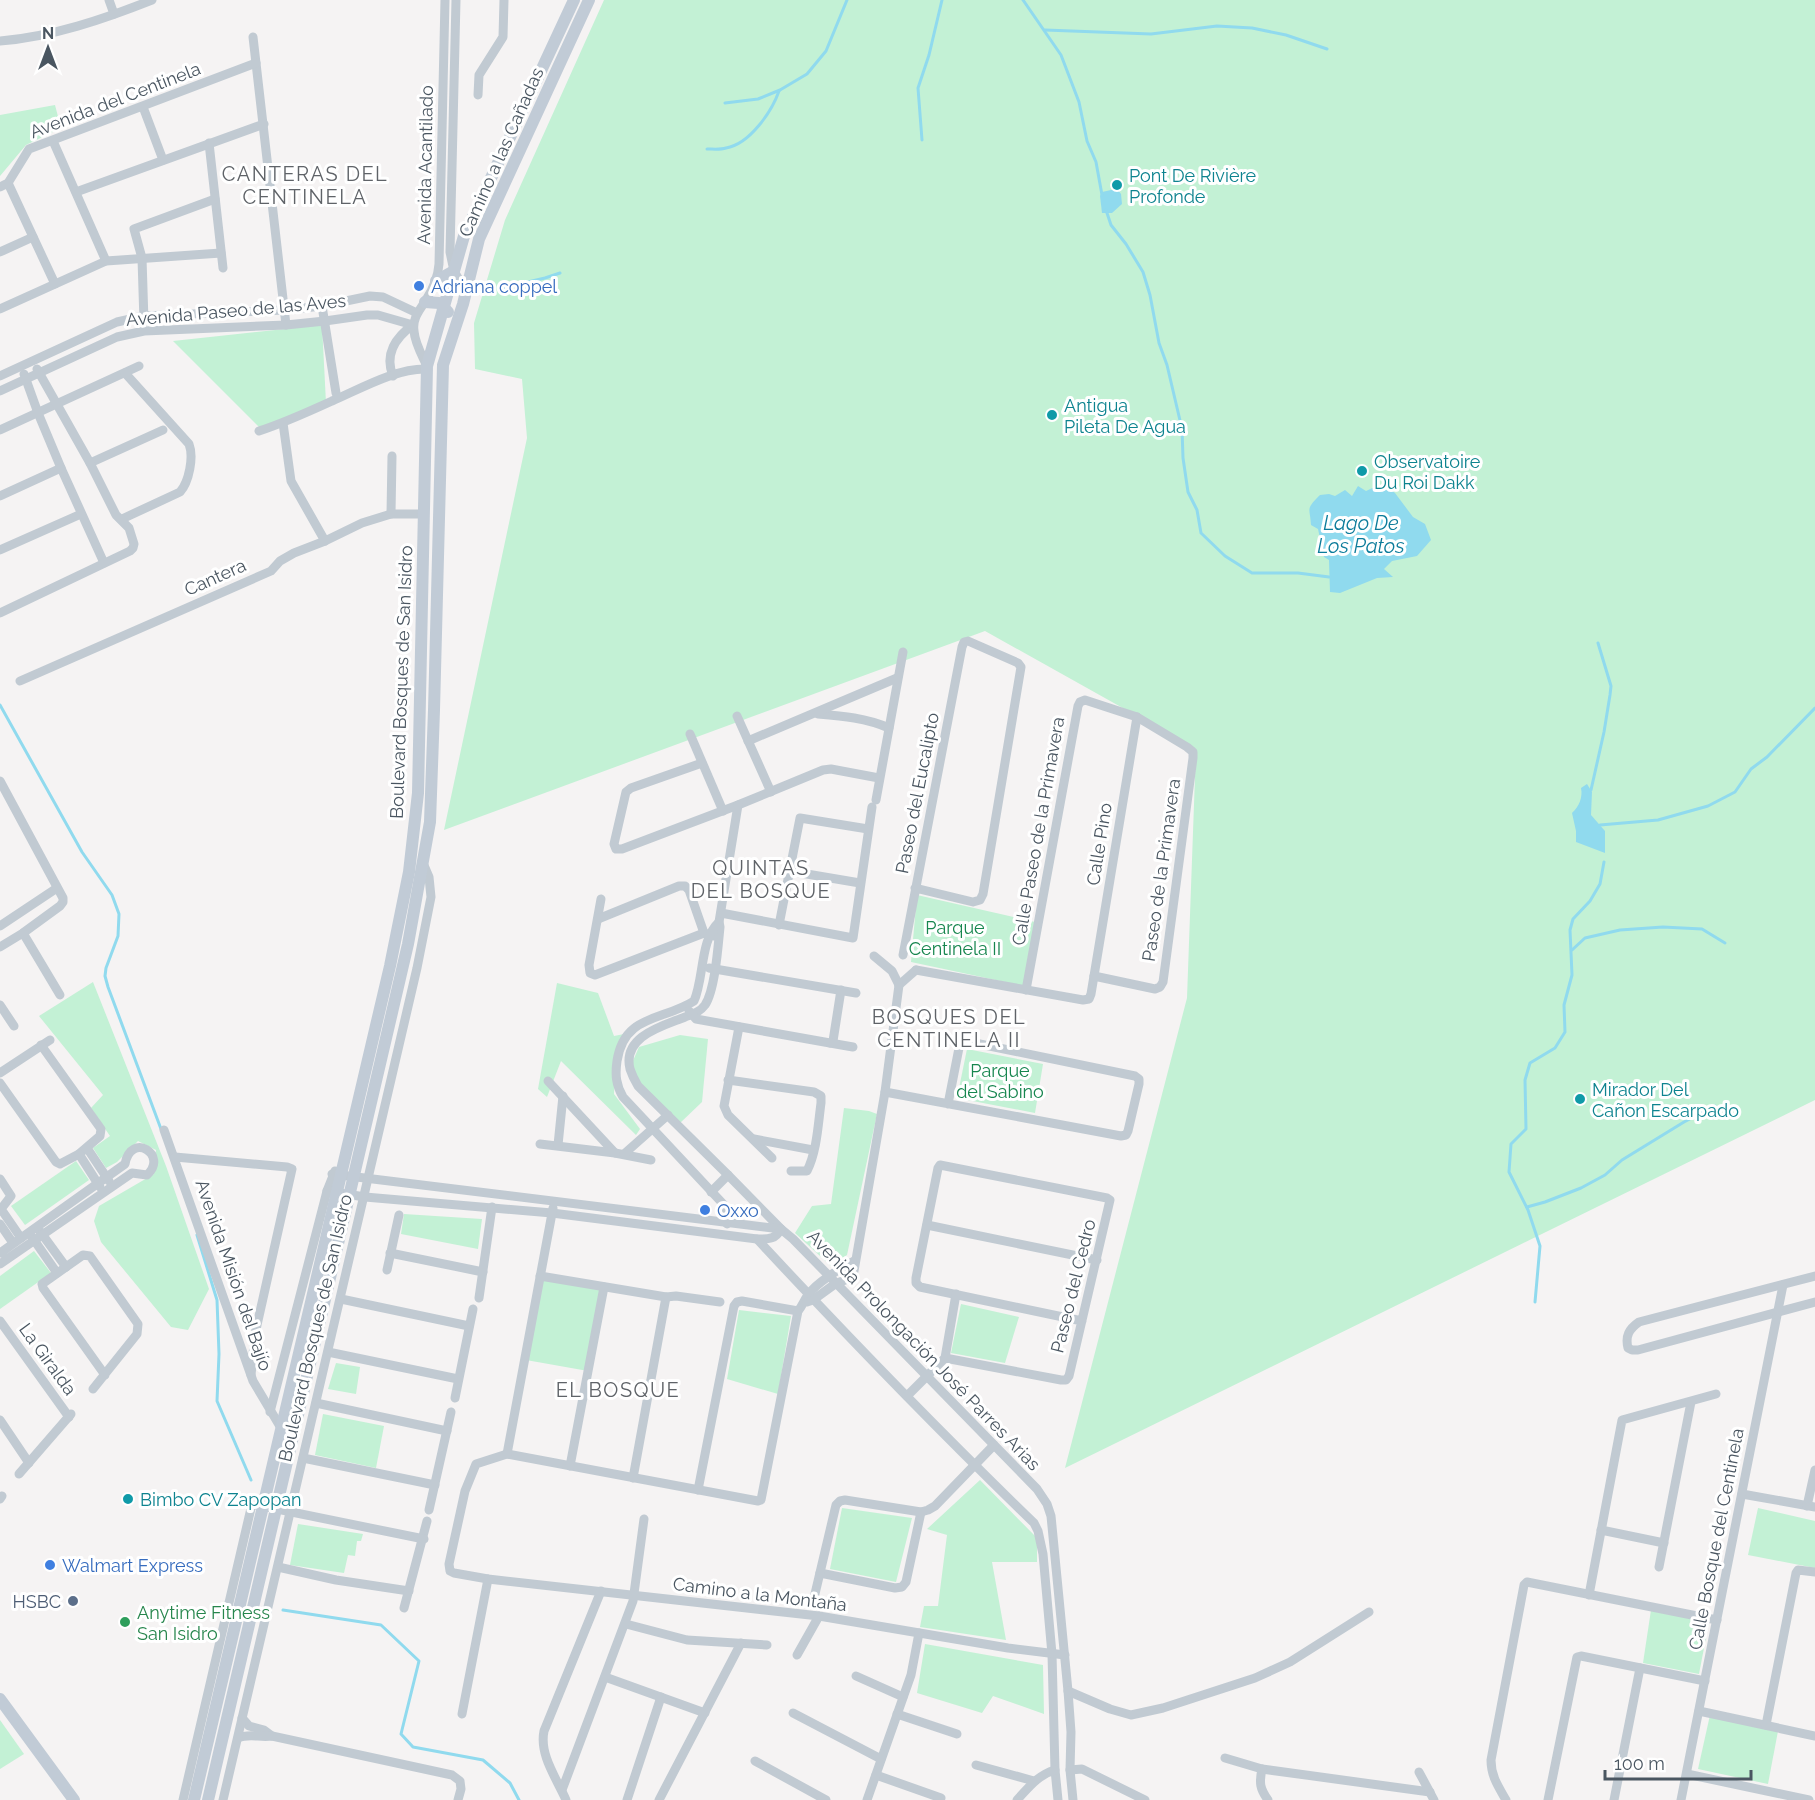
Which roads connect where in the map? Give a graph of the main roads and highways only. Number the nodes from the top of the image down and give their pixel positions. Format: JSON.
{"nodes":[{"id":1,"x":574,"y":0,"type":"edge"},
{"id":2,"x":589,"y":0,"type":"edge"},
{"id":3,"x":512,"y":134,"type":"junction"},
{"id":4,"x":525,"y":140,"type":"junction"},
{"id":5,"x":454,"y":272,"type":"junction"},
{"id":6,"x":436,"y":281,"type":"road end"},
{"id":7,"x":425,"y":302,"type":"road end"},
{"id":8,"x":444,"y":308,"type":"junction"},
{"id":9,"x":457,"y":322,"type":"junction"},
{"id":10,"x":342,"y":1175,"type":"junction"},
{"id":11,"x":338,"y":1192,"type":"junction"},
{"id":12,"x":0,"y":1699,"type":"edge"},
{"id":13,"x":74,"y":1800,"type":"edge"},
{"id":14,"x":194,"y":1800,"type":"edge"},
{"id":15,"x":208,"y":1800,"type":"edge"}],
"edges":[{"from":1,"to":3,"type":"main road","name":"Camino a las Cañadas"},
{"from":2,"to":4,"type":"main road","name":"Camino a las Cañadas"},
{"from":3,"to":4,"type":"main road"},
{"from":3,"to":5,"type":"main road","name":"Camino a las Cañadas"},
{"from":4,"to":9,"type":"main road","name":"Camino a las Cañadas"},
{"from":5,"to":6,"type":"main road"},
{"from":5,"to":8,"type":"main road","name":"Camino a las Cañadas"},
{"from":7,"to":8,"type":"main road"},
{"from":8,"to":9,"type":"main road"},
{"from":8,"to":10,"type":"main road","name":"Boulevard Bosques de San Isidro"},
{"from":9,"to":10,"type":"main road","name":"Boulevard Bosques de San Isidro"},
{"from":10,"to":11,"type":"main road","name":"Boulevard Bosques de San Isidro"},
{"from":11,"to":14,"type":"main road","name":"Boulevard Bosques de San Isidro"},
{"from":11,"to":15,"type":"main road","name":"Boulevard Bosques de San Isidro"},
{"from":12,"to":13,"type":"main road"}]}
